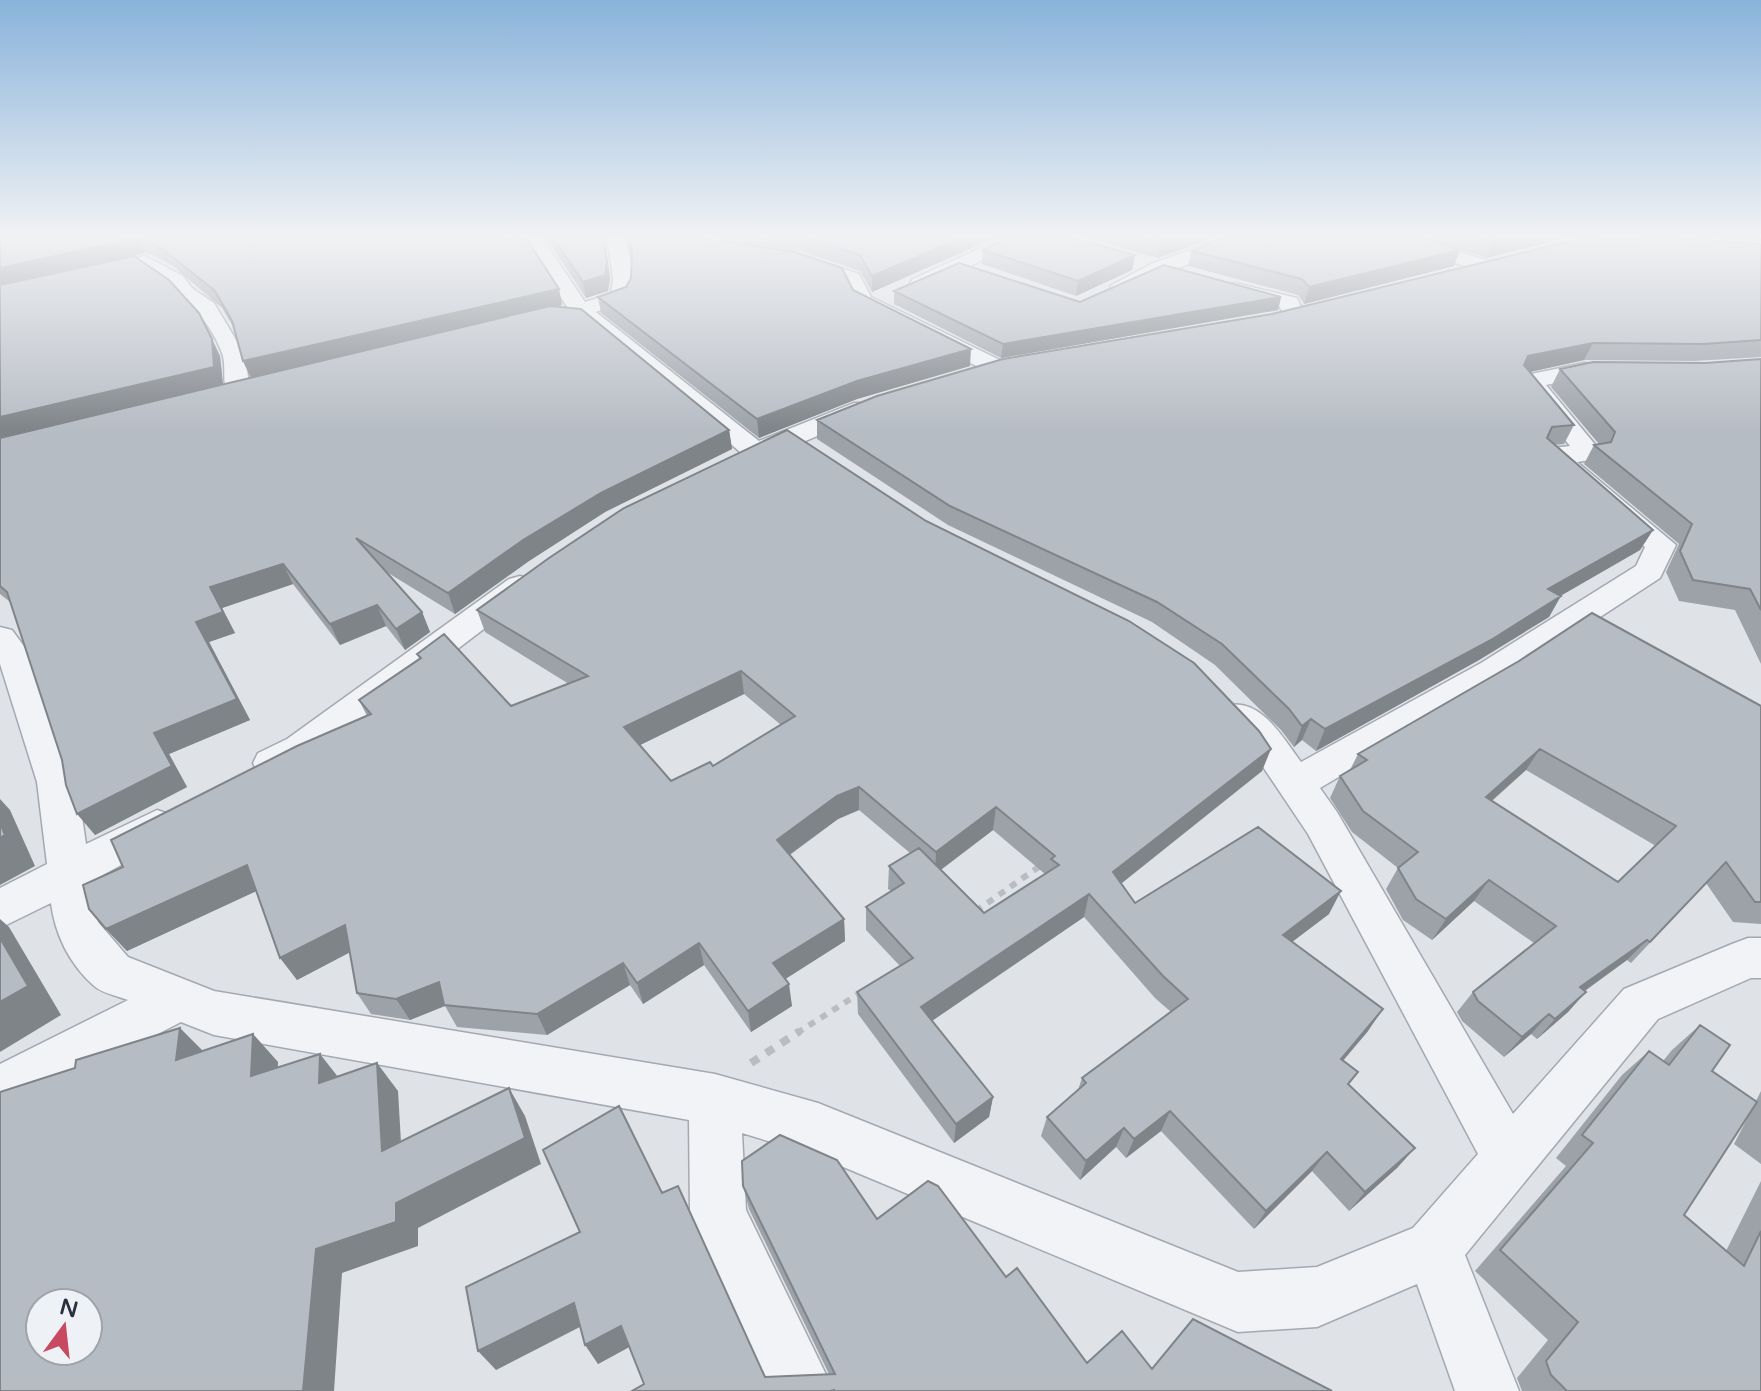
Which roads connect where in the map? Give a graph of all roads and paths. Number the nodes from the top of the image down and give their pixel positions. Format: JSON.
{"nodes":[{"id":1,"x":198,"y":301,"type":"edge"},
{"id":2,"x":571,"y":301,"type":"edge"},
{"id":3,"x":609,"y":301,"type":"edge"},
{"id":4,"x":865,"y":301,"type":"edge"},
{"id":5,"x":877,"y":301,"type":"edge"},
{"id":6,"x":1286,"y":301,"type":"edge"},
{"id":7,"x":870,"y":304,"type":"junction"},
{"id":8,"x":1333,"y":306,"type":"edge"},
{"id":9,"x":577,"y":311,"type":"junction"},
{"id":10,"x":1301,"y":314,"type":"junction"},
{"id":11,"x":524,"y":321,"type":"edge"},
{"id":12,"x":1267,"y":322,"type":"edge"},
{"id":13,"x":1631,"y":371,"type":"edge"},
{"id":14,"x":955,"y":380,"type":"edge"},
{"id":15,"x":268,"y":384,"type":"edge"},
{"id":16,"x":238,"y":391,"type":"junction"},
{"id":17,"x":208,"y":398,"type":"edge"},
{"id":18,"x":882,"y":402,"type":"edge"},
{"id":19,"x":792,"y":437,"type":"junction"},
{"id":20,"x":755,"y":451,"type":"junction"},
{"id":21,"x":830,"y":462,"type":"edge"},
{"id":22,"x":728,"y":465,"type":"edge"},
{"id":23,"x":542,"y":570,"type":"edge"},
{"id":24,"x":0,"y":638,"type":"edge"},
{"id":25,"x":1220,"y":694,"type":"edge"},
{"id":26,"x":246,"y":778,"type":"edge"},
{"id":27,"x":1295,"y":784,"type":"junction"},
{"id":28,"x":179,"y":814,"type":"edge"},
{"id":29,"x":1047,"y":861,"type":"edge"},
{"id":30,"x":71,"y":872,"type":"junction"},
{"id":31,"x":0,"y":909,"type":"edge"},
{"id":32,"x":965,"y":920,"type":"edge"},
{"id":33,"x":1761,"y":958,"type":"edge"},
{"id":34,"x":867,"y":988,"type":"edge"},
{"id":35,"x":178,"y":999,"type":"junction"},
{"id":36,"x":0,"y":1091,"type":"edge"},
{"id":37,"x":707,"y":1097,"type":"junction"},
{"id":38,"x":1509,"y":1158,"type":"junction"},
{"id":39,"x":1433,"y":1248,"type":"junction"},
{"id":40,"x":802,"y":1391,"type":"edge"},
{"id":41,"x":1487,"y":1391,"type":"edge"}],
"edges":[{"from":1,"to":16,"type":"street"},
{"from":2,"to":9,"type":"street"},
{"from":3,"to":9,"type":"street"},
{"from":4,"to":7,"type":"street"},
{"from":5,"to":7,"type":"street"},
{"from":6,"to":10,"type":"street"},
{"from":7,"to":14,"type":"street"},
{"from":8,"to":10,"type":"street"},
{"from":9,"to":11,"type":"street"},
{"from":9,"to":20,"type":"street"},
{"from":10,"to":12,"type":"street"},
{"from":13,"to":27,"type":"street"},
{"from":15,"to":16,"type":"street"},
{"from":16,"to":17,"type":"street"},
{"from":18,"to":19,"type":"street"},
{"from":19,"to":20,"type":"street"},
{"from":19,"to":21,"type":"street"},
{"from":20,"to":22,"type":"street"},
{"from":23,"to":26,"type":"street"},
{"from":24,"to":30,"type":"street"},
{"from":25,"to":27,"type":"street"},
{"from":27,"to":38,"type":"street"},
{"from":28,"to":30,"type":"street"},
{"from":29,"to":32,"type":"path"},
{"from":30,"to":31,"type":"street"},
{"from":30,"to":35,"type":"street"},
{"from":33,"to":38,"type":"street"},
{"from":34,"to":37,"type":"path"},
{"from":35,"to":36,"type":"street"},
{"from":35,"to":37,"type":"street"},
{"from":37,"to":39,"type":"street"},
{"from":37,"to":40,"type":"street"},
{"from":38,"to":39,"type":"street"},
{"from":39,"to":41,"type":"street"}]}
